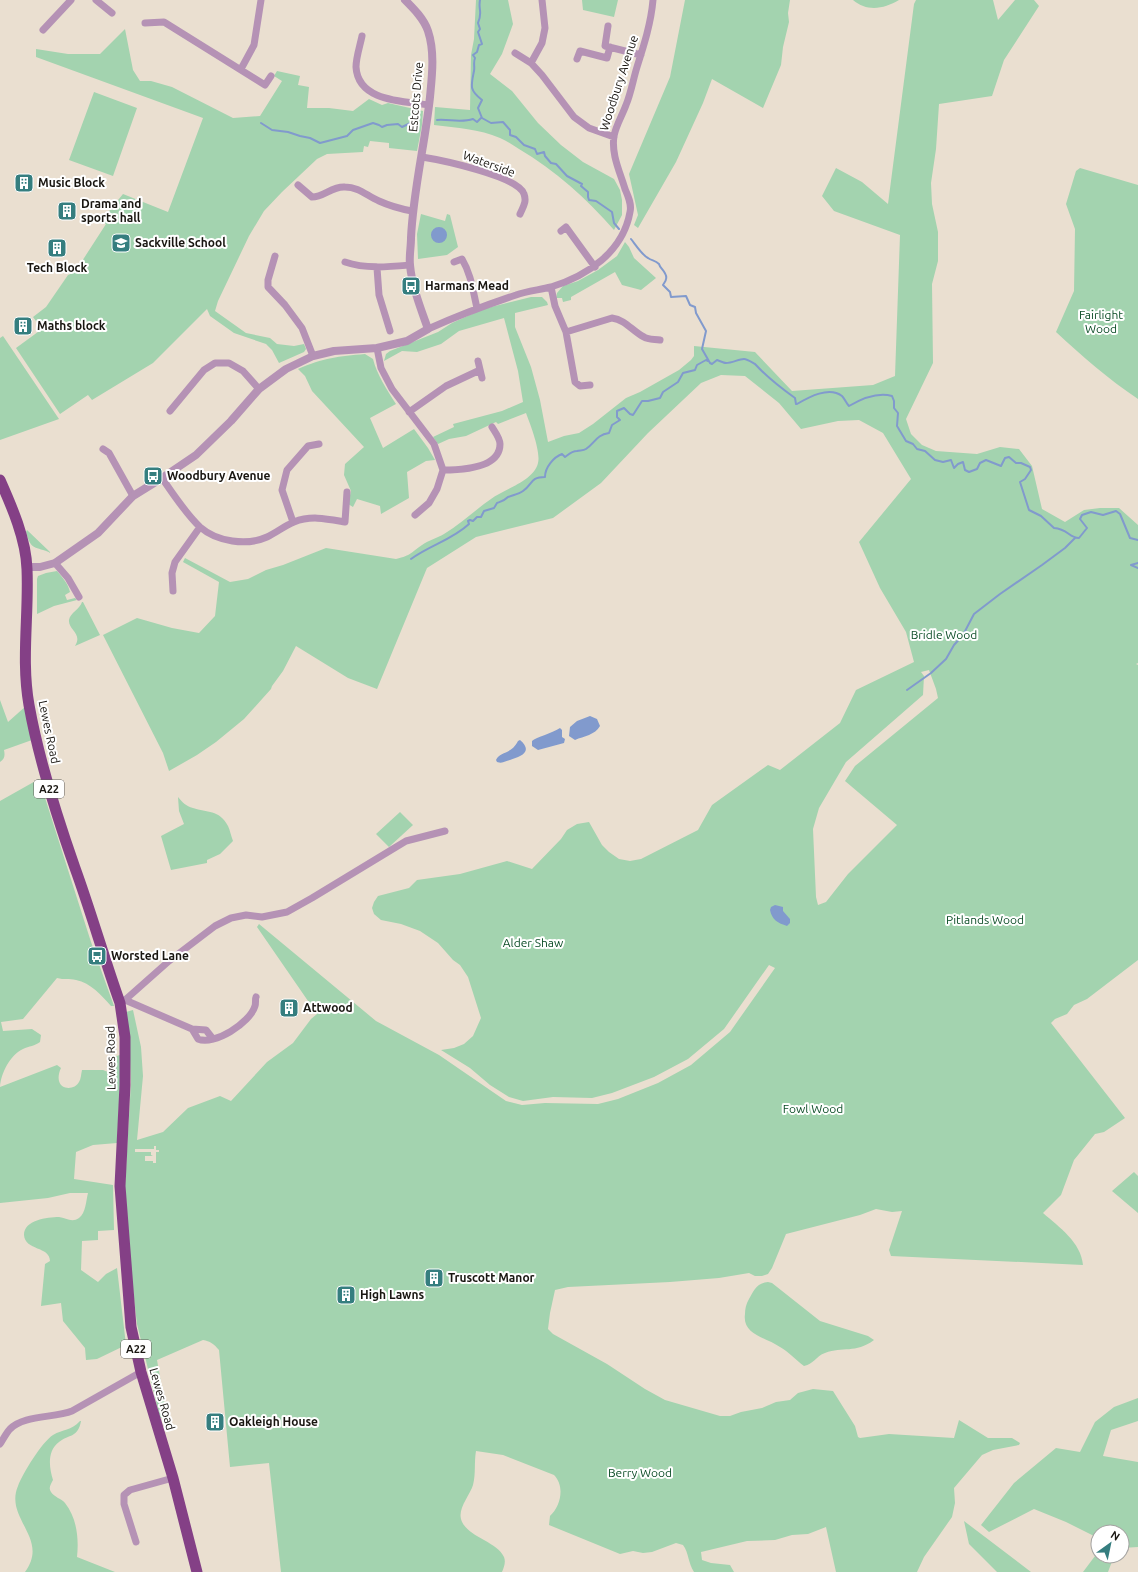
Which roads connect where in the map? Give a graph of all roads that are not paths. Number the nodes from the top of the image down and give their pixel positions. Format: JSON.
{"nodes":[{"id":1,"x":71,"y":0,"type":"edge"},
{"id":2,"x":96,"y":0,"type":"edge"},
{"id":3,"x":261,"y":0,"type":"edge"},
{"id":4,"x":405,"y":0,"type":"edge"},
{"id":5,"x":542,"y":0,"type":"edge"},
{"id":6,"x":653,"y":0,"type":"edge"},
{"id":7,"x":112,"y":13,"type":"dead end"},
{"id":8,"x":145,"y":24,"type":"dead end"},
{"id":9,"x":608,"y":26,"type":"dead end"},
{"id":10,"x":43,"y":30,"type":"dead end"},
{"id":11,"x":362,"y":36,"type":"dead end"},
{"id":12,"x":610,"y":47,"type":"junction"},
{"id":13,"x":515,"y":53,"type":"dead end"},
{"id":14,"x":641,"y":55,"type":"junction"},
{"id":15,"x":577,"y":60,"type":"dead end"},
{"id":16,"x":531,"y":63,"type":"junction"},
{"id":17,"x":241,"y":69,"type":"junction"},
{"id":18,"x":271,"y":76,"type":"dead end"},
{"id":19,"x":429,"y":105,"type":"junction"},
{"id":20,"x":614,"y":136,"type":"junction"},
{"id":21,"x":422,"y":157,"type":"junction"},
{"id":22,"x":298,"y":185,"type":"dead end"},
{"id":23,"x":412,"y":211,"type":"junction"},
{"id":24,"x":520,"y":214,"type":"dead end"},
{"id":25,"x":561,"y":231,"type":"dead end"},
{"id":26,"x":275,"y":256,"type":"dead end"},
{"id":27,"x":344,"y":262,"type":"dead end"},
{"id":28,"x":454,"y":262,"type":"dead end"},
{"id":29,"x":410,"y":265,"type":"junction"},
{"id":30,"x":595,"y":267,"type":"junction"},
{"id":31,"x":378,"y":268,"type":"junction"},
{"id":32,"x":551,"y":287,"type":"junction"},
{"id":33,"x":477,"y":308,"type":"junction"},
{"id":34,"x":428,"y":329,"type":"junction"},
{"id":35,"x":390,"y":331,"type":"dead end"},
{"id":36,"x":566,"y":332,"type":"junction"},
{"id":37,"x":660,"y":340,"type":"dead end"},
{"id":38,"x":377,"y":348,"type":"junction"},
{"id":39,"x":313,"y":356,"type":"junction"},
{"id":40,"x":478,"y":361,"type":"dead end"},
{"id":41,"x":480,"y":370,"type":"junction"},
{"id":42,"x":482,"y":378,"type":"dead end"},
{"id":43,"x":590,"y":385,"type":"dead end"},
{"id":44,"x":259,"y":389,"type":"junction"},
{"id":45,"x":170,"y":411,"type":"dead end"},
{"id":46,"x":409,"y":412,"type":"junction"},
{"id":47,"x":492,"y":427,"type":"dead end"},
{"id":48,"x":318,"y":444,"type":"dead end"},
{"id":49,"x":103,"y":450,"type":"dead end"},
{"id":50,"x":443,"y":470,"type":"junction"},
{"id":51,"x":162,"y":478,"type":"junction"},
{"id":52,"x":0,"y":480,"type":"edge"},
{"id":53,"x":347,"y":492,"type":"dead end"},
{"id":54,"x":133,"y":496,"type":"junction"},
{"id":55,"x":415,"y":515,"type":"dead end"},
{"id":56,"x":293,"y":522,"type":"junction"},
{"id":57,"x":200,"y":527,"type":"junction"},
{"id":58,"x":54,"y":564,"type":"junction"},
{"id":59,"x":27,"y":567,"type":"junction"},
{"id":60,"x":173,"y":591,"type":"dead end"},
{"id":61,"x":70,"y":596,"type":"dead end"},
{"id":62,"x":444,"y":831,"type":"dead end"},
{"id":63,"x":256,"y":996,"type":"dead end"},
{"id":64,"x":122,"y":1001,"type":"junction"},
{"id":65,"x":192,"y":1029,"type":"junction"},
{"id":66,"x":213,"y":1039,"type":"junction"},
{"id":67,"x":141,"y":1372,"type":"junction"},
{"id":68,"x":0,"y":1444,"type":"edge"},
{"id":69,"x":173,"y":1478,"type":"junction"},
{"id":70,"x":136,"y":1542,"type":"dead end"},
{"id":71,"x":197,"y":1572,"type":"edge"}],
"edges":[{"from":1,"to":10,"type":"street"},
{"from":2,"to":7,"type":"street"},
{"from":3,"to":17,"type":"street"},
{"from":4,"to":19,"type":"street","name":"Estcots Drive"},
{"from":5,"to":16,"type":"street"},
{"from":6,"to":14,"type":"street","name":"Woodbury Avenue"},
{"from":8,"to":17,"type":"street"},
{"from":9,"to":12,"type":"street"},
{"from":11,"to":19,"type":"street"},
{"from":12,"to":14,"type":"street"},
{"from":12,"to":15,"type":"street"},
{"from":13,"to":16,"type":"street"},
{"from":14,"to":20,"type":"street","name":"Woodbury Avenue"},
{"from":16,"to":20,"type":"street"},
{"from":17,"to":18,"type":"street"},
{"from":19,"to":21,"type":"street","name":"Estcots Drive"},
{"from":20,"to":30,"type":"street","name":"Woodbury Avenue"},
{"from":21,"to":23,"type":"street","name":"Estcots Drive"},
{"from":21,"to":24,"type":"street","name":"Waterside"},
{"from":22,"to":23,"type":"street"},
{"from":23,"to":29,"type":"street","name":"Estcots Drive"},
{"from":25,"to":30,"type":"street"},
{"from":26,"to":39,"type":"street"},
{"from":27,"to":31,"type":"street"},
{"from":28,"to":33,"type":"street"},
{"from":29,"to":31,"type":"street"},
{"from":29,"to":34,"type":"street","name":"Estcots Drive"},
{"from":30,"to":32,"type":"street","name":"Woodbury Avenue"},
{"from":31,"to":35,"type":"street"},
{"from":32,"to":33,"type":"street","name":"Woodbury Avenue"},
{"from":32,"to":36,"type":"street"},
{"from":33,"to":34,"type":"street","name":"Woodbury Avenue"},
{"from":34,"to":38,"type":"street","name":"Woodbury Avenue"},
{"from":36,"to":37,"type":"street"},
{"from":36,"to":43,"type":"street"},
{"from":38,"to":39,"type":"street","name":"Woodbury Avenue"},
{"from":38,"to":46,"type":"street"},
{"from":39,"to":44,"type":"street","name":"Woodbury Avenue"},
{"from":40,"to":41,"type":"street"},
{"from":41,"to":42,"type":"street"},
{"from":41,"to":46,"type":"street"},
{"from":44,"to":45,"type":"street"},
{"from":44,"to":51,"type":"street","name":"Woodbury Avenue"},
{"from":46,"to":50,"type":"street"},
{"from":47,"to":50,"type":"street"},
{"from":48,"to":56,"type":"street"},
{"from":49,"to":54,"type":"street"},
{"from":50,"to":55,"type":"street"},
{"from":51,"to":54,"type":"street","name":"Woodbury Avenue"},
{"from":51,"to":57,"type":"street"},
{"from":52,"to":59,"type":"highway","name":"Lewes Road","number":"A22"},
{"from":53,"to":56,"type":"street"},
{"from":54,"to":58,"type":"street","name":"Woodbury Avenue"},
{"from":56,"to":57,"type":"street"},
{"from":57,"to":60,"type":"street"},
{"from":58,"to":59,"type":"street","name":"Woodbury Avenue"},
{"from":58,"to":61,"type":"street"},
{"from":59,"to":64,"type":"highway","name":"Lewes Road","number":"A22"},
{"from":62,"to":64,"type":"street"},
{"from":63,"to":66,"type":"street"},
{"from":64,"to":65,"type":"street"},
{"from":64,"to":67,"type":"highway","name":"Lewes Road","number":"A22"},
{"from":65,"to":66,"type":"street"},
{"from":65,"to":66,"type":"street"},
{"from":67,"to":68,"type":"street"},
{"from":67,"to":69,"type":"highway","name":"Lewes Road","number":"A22"},
{"from":69,"to":70,"type":"street"},
{"from":69,"to":71,"type":"highway","name":"Lewes Road","number":"A22"}]}
